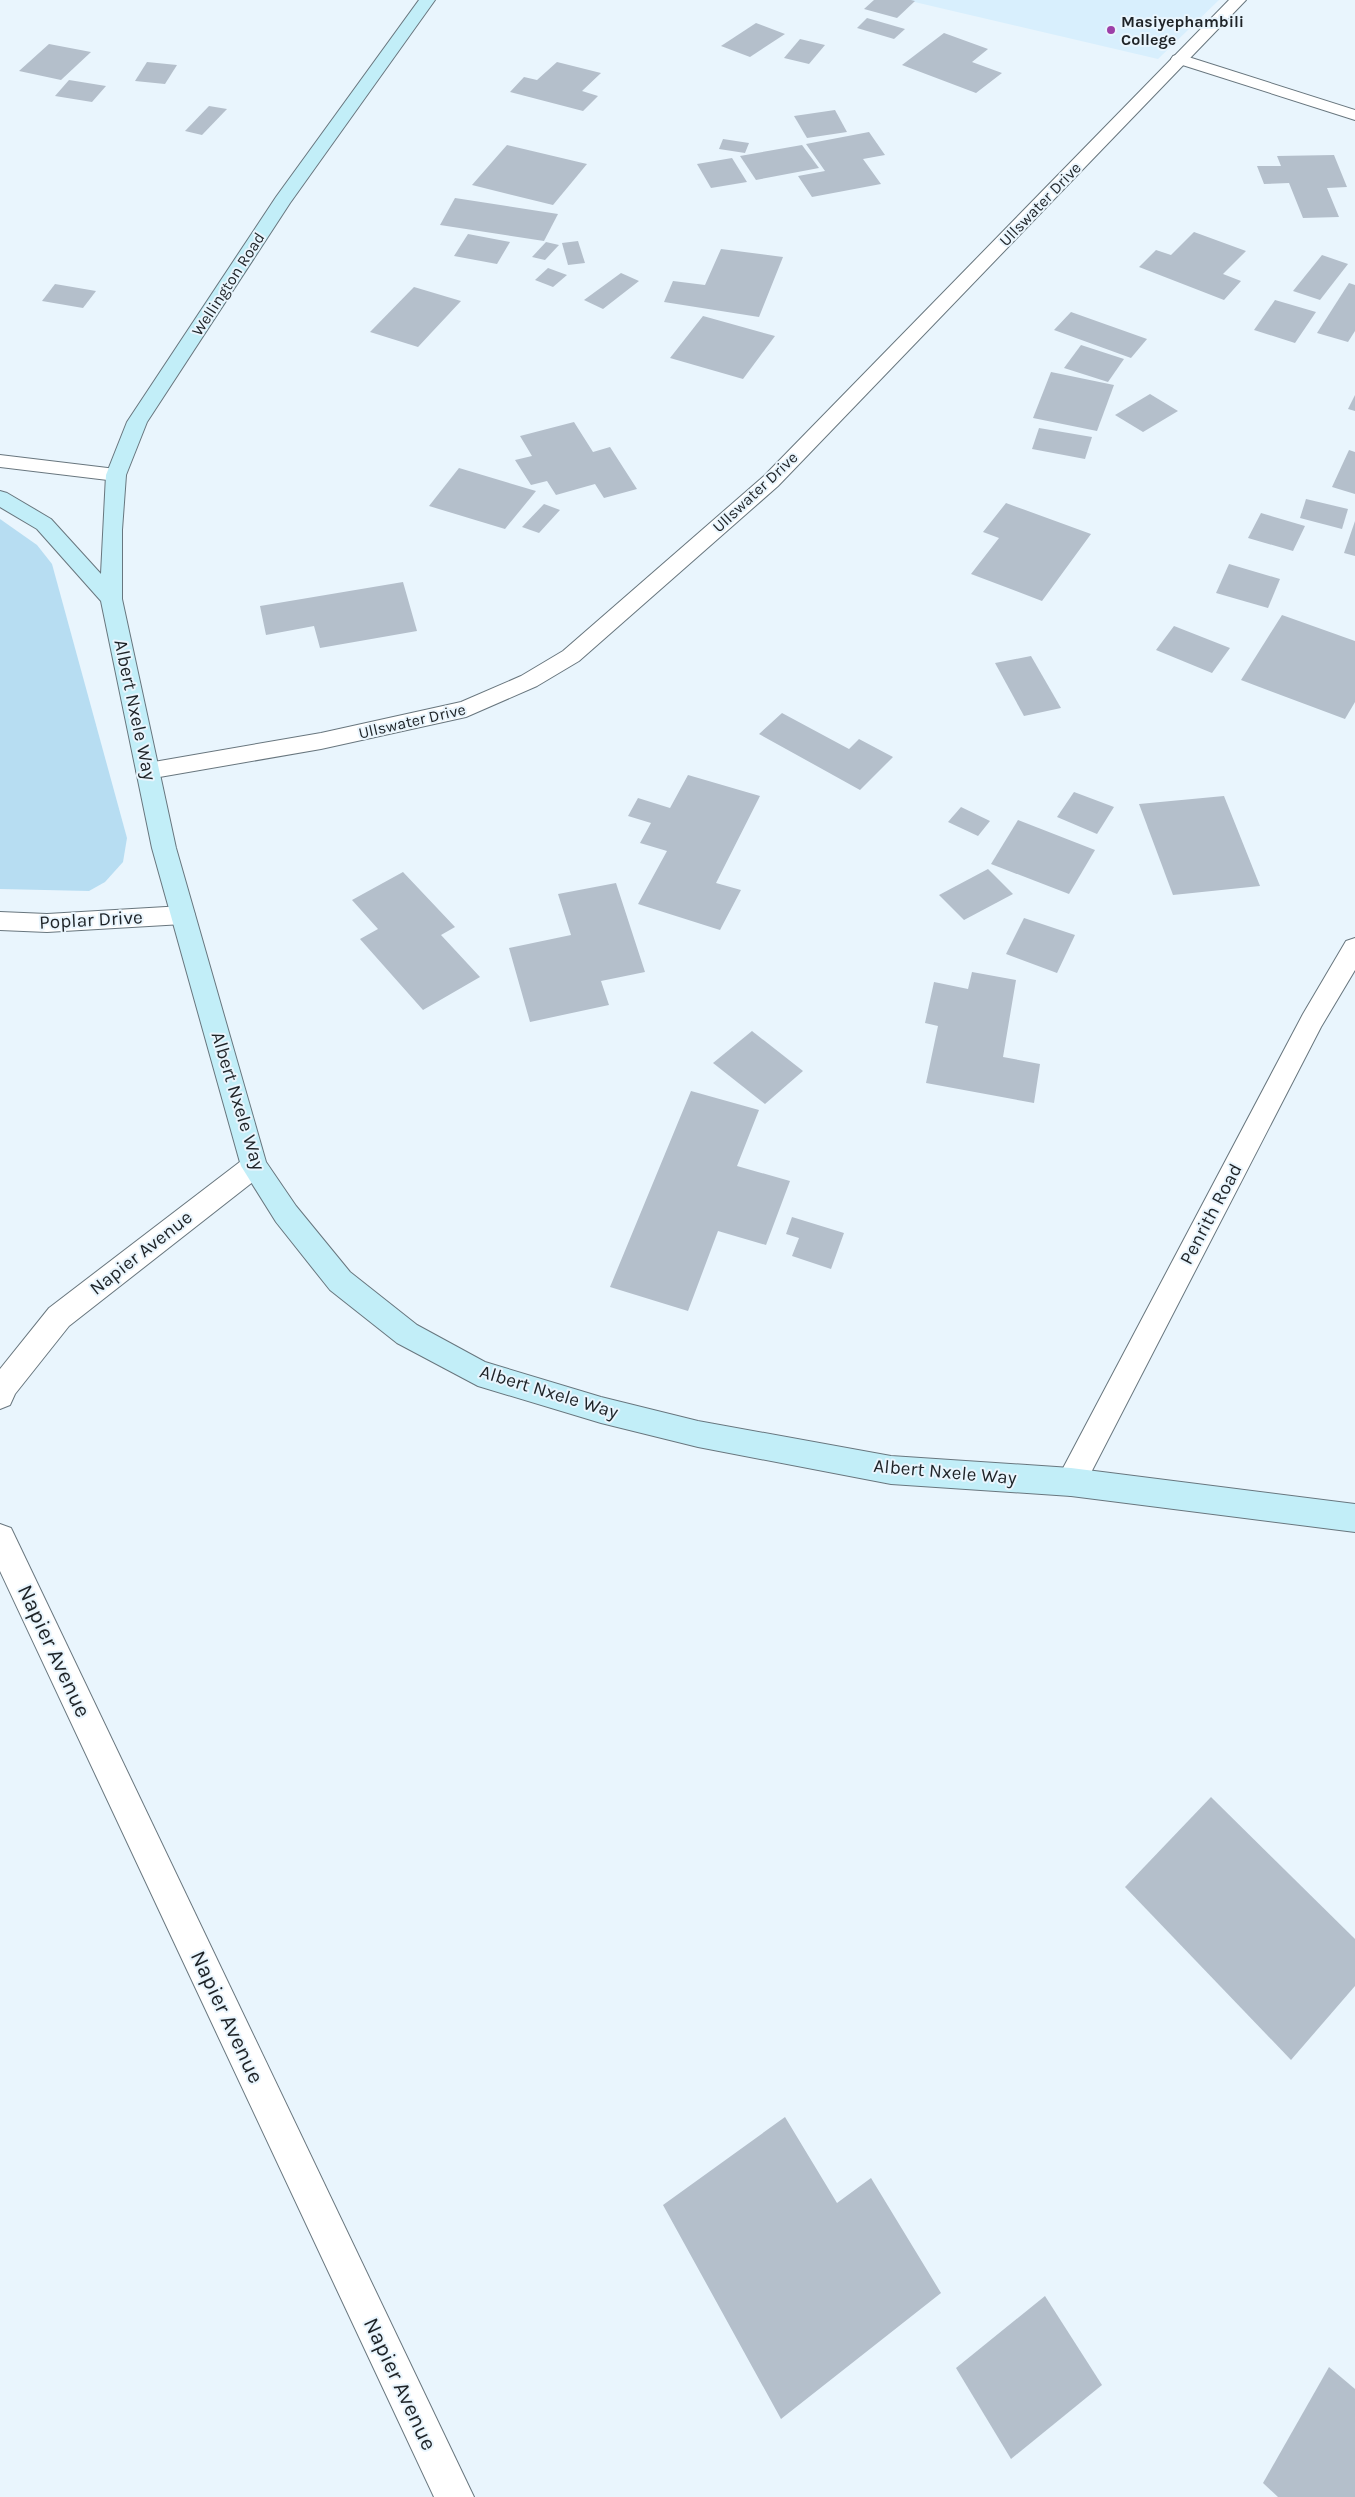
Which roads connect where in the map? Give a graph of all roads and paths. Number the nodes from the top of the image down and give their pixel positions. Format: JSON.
{"nodes":[{"id":1,"x":427,"y":0,"type":"edge"},
{"id":2,"x":1238,"y":0,"type":"edge"},
{"id":3,"x":1179,"y":59,"type":"junction"},
{"id":4,"x":1355,"y":115,"type":"edge"},
{"id":5,"x":0,"y":461,"type":"edge"},
{"id":6,"x":116,"y":475,"type":"junction"},
{"id":7,"x":0,"y":498,"type":"edge"},
{"id":8,"x":111,"y":599,"type":"junction"},
{"id":9,"x":148,"y":771,"type":"junction"},
{"id":10,"x":183,"y":915,"type":"junction"},
{"id":11,"x":0,"y":921,"type":"edge"},
{"id":12,"x":1355,"y":948,"type":"edge"},
{"id":13,"x":254,"y":1166,"type":"junction"},
{"id":14,"x":0,"y":1396,"type":"edge"},
{"id":15,"x":1070,"y":1482,"type":"junction"},
{"id":16,"x":1355,"y":1518,"type":"edge"},
{"id":17,"x":0,"y":1538,"type":"edge"},
{"id":18,"x":454,"y":2497,"type":"edge"}],
"edges":[{"from":1,"to":6,"type":"main road","name":"Wellington Road"},
{"from":2,"to":3,"type":"street","name":"Ullswater Drive"},
{"from":3,"to":4,"type":"street"},
{"from":3,"to":9,"type":"street","name":"Ullswater Drive"},
{"from":5,"to":6,"type":"street"},
{"from":6,"to":8,"type":"main road","name":"Wellington Road"},
{"from":7,"to":8,"type":"main road"},
{"from":8,"to":9,"type":"main road","name":"Albert Nxele Way"},
{"from":9,"to":10,"type":"main road","name":"Albert Nxele Way"},
{"from":10,"to":11,"type":"street","name":"Poplar Drive"},
{"from":10,"to":13,"type":"main road","name":"Albert Nxele Way"},
{"from":12,"to":15,"type":"street","name":"Penrith Road"},
{"from":13,"to":14,"type":"street","name":"Napier Avenue"},
{"from":13,"to":15,"type":"main road","name":"Albert Nxele Way"},
{"from":15,"to":16,"type":"main road","name":"Albert Nxele Way"},
{"from":17,"to":18,"type":"street","name":"Napier Avenue"}]}
